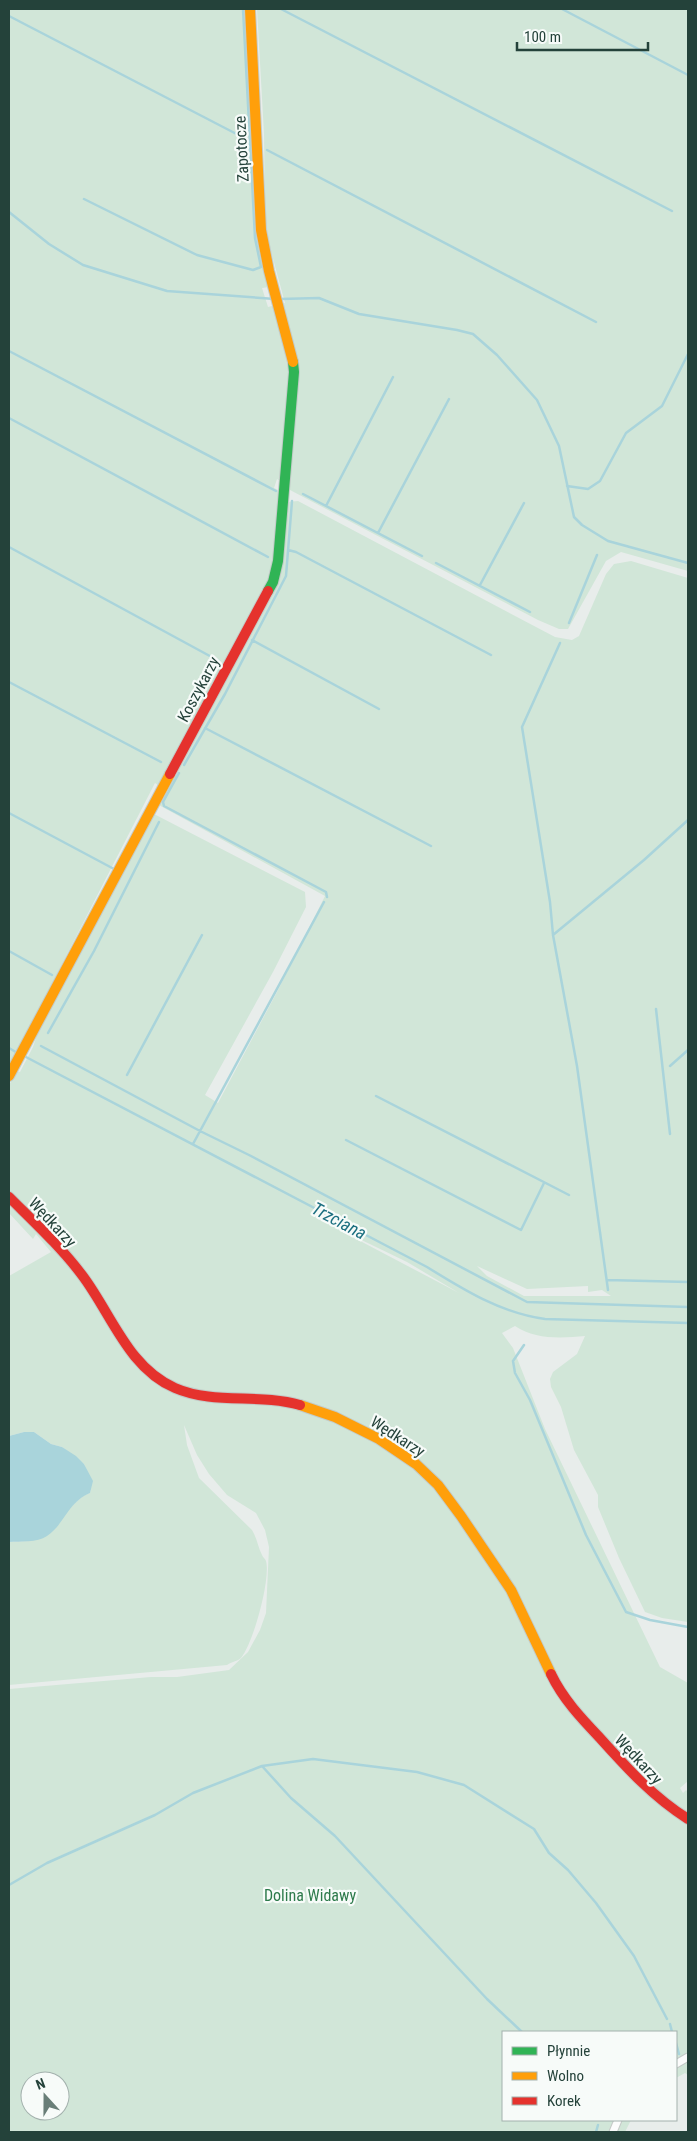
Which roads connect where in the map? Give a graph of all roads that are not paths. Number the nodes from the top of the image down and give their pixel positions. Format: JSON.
{"nodes":[{"id":1,"x":250,"y":9,"type":"edge"},
{"id":2,"x":273,"y":286,"type":"joint"},
{"id":3,"x":9,"y":1076,"type":"edge"},
{"id":4,"x":9,"y":1196,"type":"edge"},
{"id":5,"x":688,"y":1818,"type":"edge"},
{"id":6,"x":688,"y":2057,"type":"edge"},
{"id":7,"x":677,"y":2063,"type":"edge"}],
"edges":[{"from":1,"to":2,"type":"street","name":"Zapotocze"},
{"from":2,"to":3,"type":"street","name":"Koszykarzy"},
{"from":4,"to":5,"type":"street","name":"Wędkarzy"},
{"from":6,"to":7,"type":"street"}]}
